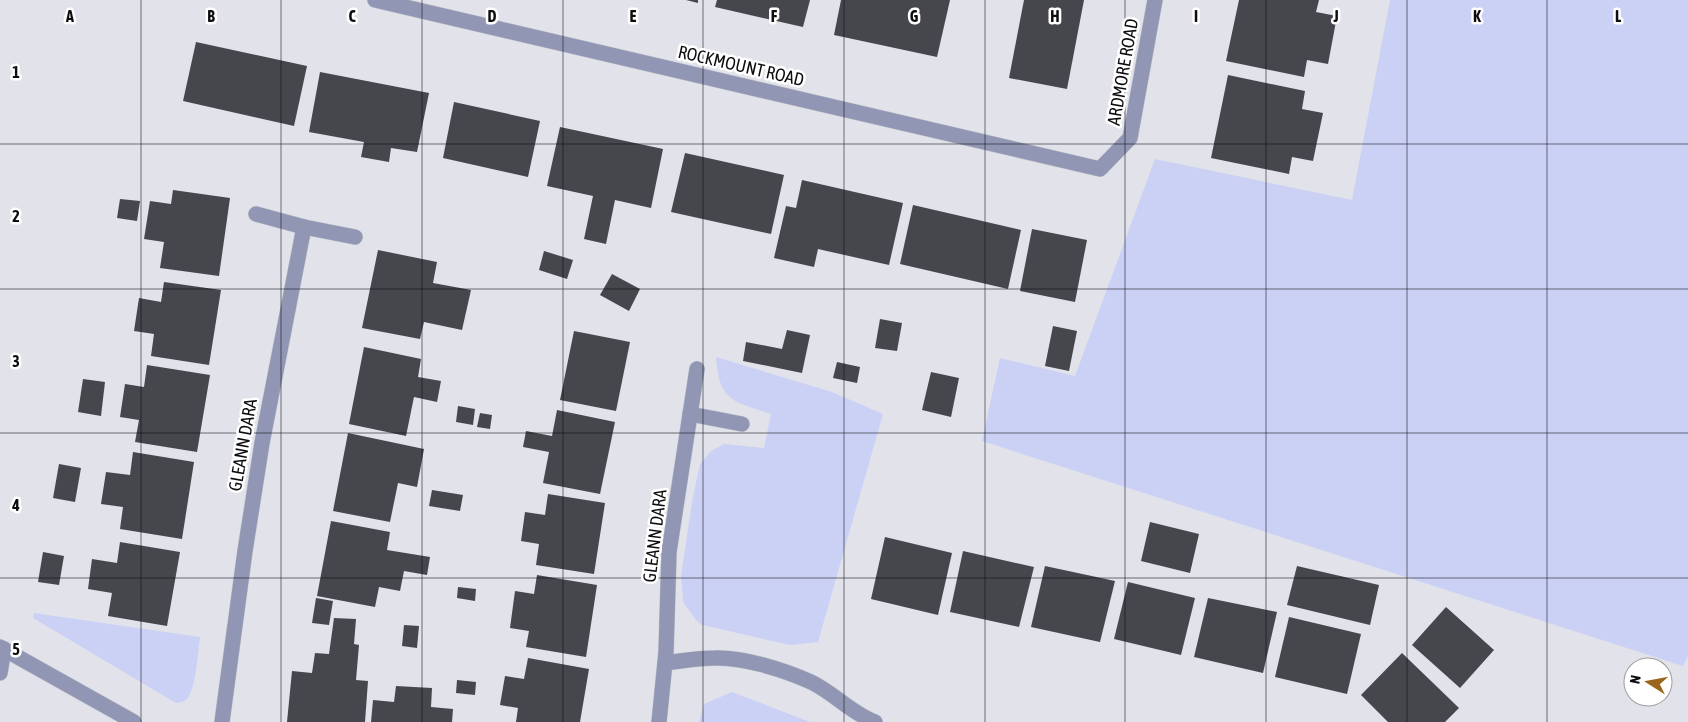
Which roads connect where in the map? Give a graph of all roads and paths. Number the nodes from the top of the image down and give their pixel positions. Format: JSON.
{"nodes":[{"id":1,"x":375,"y":0,"type":"edge"},
{"id":2,"x":1155,"y":0,"type":"edge"},
{"id":3,"x":1100,"y":169,"type":"joint"},
{"id":4,"x":256,"y":214,"type":"dead end"},
{"id":5,"x":304,"y":227,"type":"junction"},
{"id":6,"x":355,"y":238,"type":"dead end"},
{"id":7,"x":697,"y":369,"type":"dead end"},
{"id":8,"x":690,"y":414,"type":"junction"},
{"id":9,"x":742,"y":424,"type":"dead end"},
{"id":10,"x":2,"y":648,"type":"edge"},
{"id":11,"x":665,"y":663,"type":"junction"},
{"id":12,"x":0,"y":673,"type":"edge"},
{"id":13,"x":867,"y":720,"type":"edge"},
{"id":14,"x":134,"y":722,"type":"edge"},
{"id":15,"x":222,"y":722,"type":"edge"},
{"id":16,"x":658,"y":722,"type":"edge"}],
"edges":[{"from":1,"to":3,"type":"street","name":"ROCKMOUNT ROAD"},
{"from":2,"to":3,"type":"street","name":"ARDMORE ROAD"},
{"from":4,"to":5,"type":"street"},
{"from":5,"to":6,"type":"street"},
{"from":5,"to":15,"type":"street","name":"GLEANN DARA"},
{"from":7,"to":8,"type":"street","name":"GLEANN DARA"},
{"from":8,"to":9,"type":"street"},
{"from":8,"to":11,"type":"street","name":"GLEANN DARA"},
{"from":10,"to":12,"type":"street"},
{"from":10,"to":14,"type":"street"},
{"from":11,"to":13,"type":"street"},
{"from":11,"to":16,"type":"street","name":"GLEANN DARA"}]}
